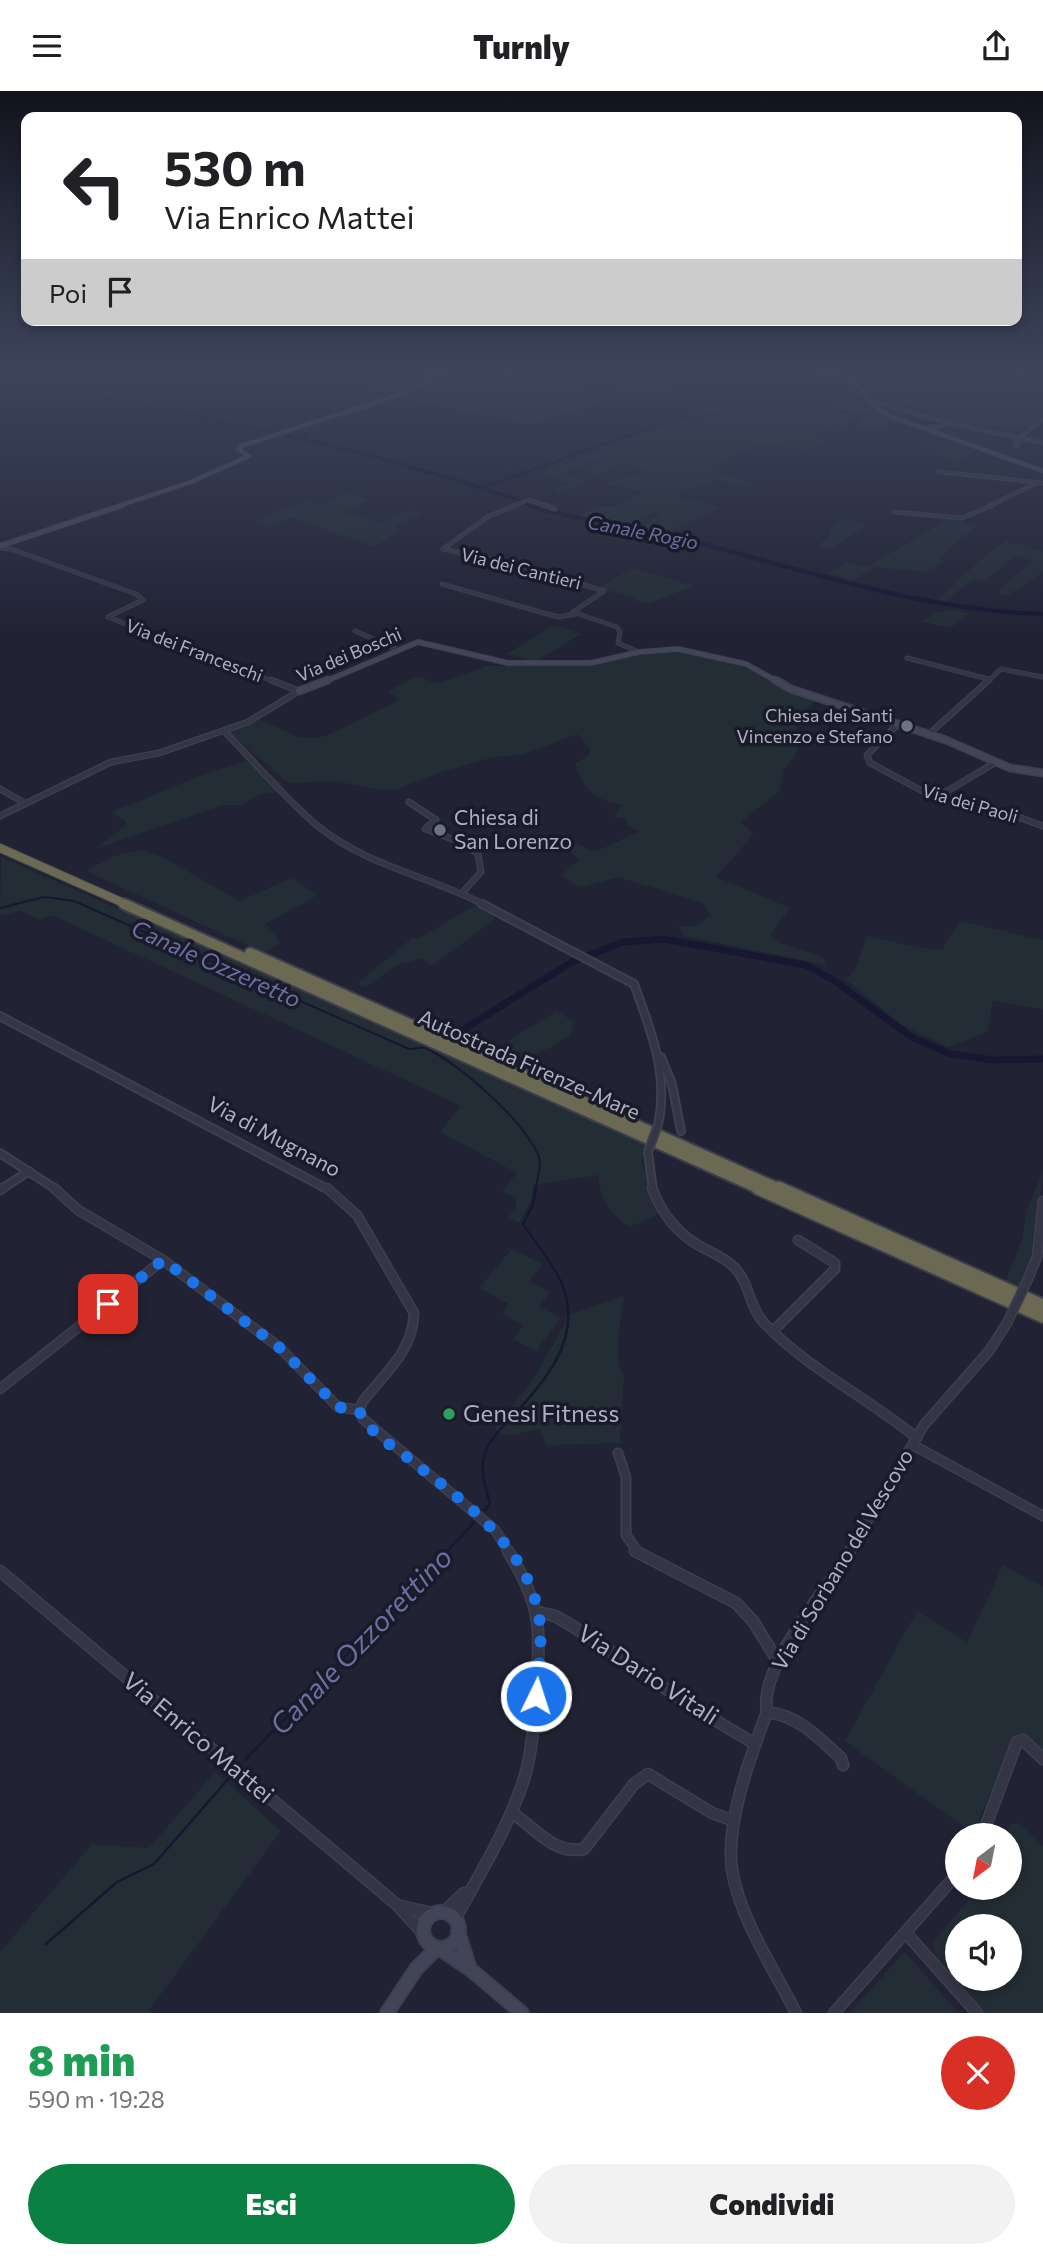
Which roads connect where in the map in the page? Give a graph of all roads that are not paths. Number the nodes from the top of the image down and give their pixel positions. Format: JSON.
{"nodes":[{"id":1,"x":245,"y":458,"type":"edge"},
{"id":2,"x":1006,"y":458,"type":"edge"},
{"id":3,"x":1043,"y":471,"type":"edge"},
{"id":4,"x":939,"y":473,"type":"dead end"},
{"id":5,"x":1043,"y":483,"type":"edge"},
{"id":6,"x":1035,"y":484,"type":"junction"},
{"id":7,"x":555,"y":509,"type":"dead end"},
{"id":8,"x":894,"y":512,"type":"dead end"},
{"id":9,"x":1,"y":547,"type":"edge"},
{"id":10,"x":442,"y":584,"type":"dead end"},
{"id":11,"x":576,"y":614,"type":"junction"},
{"id":12,"x":355,"y":631,"type":"dead end"},
{"id":13,"x":399,"y":650,"type":"junction"},
{"id":14,"x":639,"y":652,"type":"junction"},
{"id":15,"x":907,"y":657,"type":"dead end"},
{"id":16,"x":1043,"y":677,"type":"edge"},
{"id":17,"x":988,"y":679,"type":"junction"},
{"id":18,"x":299,"y":691,"type":"junction"},
{"id":19,"x":896,"y":726,"type":"junction"},
{"id":20,"x":224,"y":731,"type":"junction"},
{"id":21,"x":928,"y":734,"type":"junction"},
{"id":22,"x":996,"y":762,"type":"junction"},
{"id":23,"x":1043,"y":773,"type":"edge"},
{"id":24,"x":0,"y":789,"type":"edge"},
{"id":25,"x":939,"y":796,"type":"junction"},
{"id":26,"x":409,"y":802,"type":"dead end"},
{"id":27,"x":25,"y":803,"type":"junction"},
{"id":28,"x":0,"y":816,"type":"edge"},
{"id":29,"x":1043,"y":826,"type":"edge"},
{"id":30,"x":0,"y":842,"type":"edge"},
{"id":31,"x":0,"y":848,"type":"edge"},
{"id":32,"x":462,"y":893,"type":"junction"},
{"id":33,"x":0,"y":1016,"type":"edge"},
{"id":34,"x":659,"y":1052,"type":"junction"},
{"id":35,"x":681,"y":1132,"type":"dead end"},
{"id":36,"x":0,"y":1153,"type":"edge"},
{"id":37,"x":29,"y":1171,"type":"junction"},
{"id":38,"x":0,"y":1190,"type":"edge"},
{"id":39,"x":1043,"y":1201,"type":"edge"},
{"id":40,"x":798,"y":1240,"type":"dead end"},
{"id":41,"x":163,"y":1260,"type":"junction"},
{"id":42,"x":1043,"y":1306,"type":"edge"},
{"id":43,"x":1043,"y":1316,"type":"edge"},
{"id":44,"x":773,"y":1331,"type":"junction"},
{"id":45,"x":0,"y":1389,"type":"edge"},
{"id":46,"x":359,"y":1410,"type":"junction"},
{"id":47,"x":915,"y":1441,"type":"junction"},
{"id":48,"x":618,"y":1453,"type":"dead end"},
{"id":49,"x":1043,"y":1516,"type":"edge"},
{"id":50,"x":0,"y":1571,"type":"edge"},
{"id":51,"x":538,"y":1612,"type":"junction"},
{"id":52,"x":777,"y":1660,"type":"junction"},
{"id":53,"x":767,"y":1712,"type":"junction"},
{"id":54,"x":755,"y":1744,"type":"junction"},
{"id":55,"x":1043,"y":1759,"type":"edge"},
{"id":56,"x":843,"y":1765,"type":"dead end"},
{"id":57,"x":512,"y":1813,"type":"junction"},
{"id":58,"x":734,"y":1821,"type":"junction"},
{"id":59,"x":987,"y":1823,"type":"edge"},
{"id":60,"x":945,"y":1888,"type":"edge"},
{"id":61,"x":396,"y":1904,"type":"junction"},
{"id":62,"x":448,"y":1918,"type":"junction"},
{"id":63,"x":906,"y":1933,"type":"junction"},
{"id":64,"x":425,"y":1935,"type":"junction"},
{"id":65,"x":438,"y":1949,"type":"junction"},
{"id":66,"x":416,"y":1969,"type":"junction"},
{"id":67,"x":470,"y":1969,"type":"junction"},
{"id":68,"x":387,"y":2013,"type":"edge"},
{"id":69,"x":522,"y":2013,"type":"edge"},
{"id":70,"x":796,"y":2013,"type":"edge"},
{"id":71,"x":834,"y":2013,"type":"edge"},
{"id":72,"x":977,"y":2013,"type":"edge"}],
"edges":[{"from":1,"to":9,"type":"street"},
{"from":2,"to":3,"type":"street"},
{"from":4,"to":6,"type":"street"},
{"from":5,"to":6,"type":"street"},
{"from":6,"to":8,"type":"street"},
{"from":7,"to":11,"type":"street","name":"Via dei Cantieri"},
{"from":9,"to":18,"type":"street","name":"Via dei Franceschi"},
{"from":10,"to":11,"type":"street","name":"Via dei Cantieri"},
{"from":11,"to":14,"type":"street","name":"Via dei Cantieri"},
{"from":12,"to":13,"type":"street"},
{"from":13,"to":14,"type":"street","name":"Via dei Boschi"},
{"from":13,"to":18,"type":"street","name":"Via dei Boschi"},
{"from":14,"to":19,"type":"street","name":"Via dei Boschi"},
{"from":15,"to":17,"type":"street"},
{"from":16,"to":17,"type":"street"},
{"from":17,"to":21,"type":"street"},
{"from":18,"to":20,"type":"street","name":"Via dei Boschi"},
{"from":19,"to":21,"type":"street","name":"Via dei Boschi"},
{"from":19,"to":25,"type":"street","name":"Via dei Paoli"},
{"from":20,"to":27,"type":"street","name":"Via dei Boschi"},
{"from":20,"to":32,"type":"street","name":"Via di Sorbano del Vescovo"},
{"from":21,"to":22,"type":"street","name":"Via dei Boschi"},
{"from":22,"to":23,"type":"street","name":"Via dei Boschi"},
{"from":22,"to":25,"type":"street"},
{"from":24,"to":27,"type":"street"},
{"from":25,"to":29,"type":"street","name":"Via dei Paoli"},
{"from":26,"to":32,"type":"street"},
{"from":27,"to":28,"type":"street","name":"Via dei Boschi"},
{"from":30,"to":42,"type":"highway","name":"Autostrada Firenze-Mare"},
{"from":31,"to":43,"type":"highway","name":"Autostrada Firenze-Mare"},
{"from":32,"to":34,"type":"street","name":"Via di Sorbano del Vescovo"},
{"from":33,"to":46,"type":"street","name":"Via di Mugnano"},
{"from":34,"to":35,"type":"street"},
{"from":34,"to":44,"type":"street","name":"Via di Sorbano del Vescovo","bridge":true},
{"from":36,"to":37,"type":"street"},
{"from":37,"to":38,"type":"street"},
{"from":37,"to":41,"type":"street"},
{"from":39,"to":47,"type":"street","bridge":true},
{"from":40,"to":44,"type":"street"},
{"from":41,"to":45,"type":"street"},
{"from":41,"to":46,"type":"street"},
{"from":44,"to":47,"type":"street","name":"Via di Sorbano del Vescovo"},
{"from":46,"to":51,"type":"street"},
{"from":47,"to":49,"type":"street"},
{"from":47,"to":52,"type":"street","name":"Via di Sorbano del Vescovo"},
{"from":48,"to":52,"type":"street"},
{"from":50,"to":61,"type":"street","name":"Via Enrico Mattei"},
{"from":51,"to":54,"type":"street","name":"Via Dario Vitali"},
{"from":51,"to":57,"type":"street"},
{"from":52,"to":53,"type":"street","name":"Via di Sorbano del Vescovo"},
{"from":53,"to":54,"type":"street","name":"Via di Sorbano del Vescovo"},
{"from":53,"to":56,"type":"street"},
{"from":54,"to":58,"type":"street","name":"Via di Sorbano del Vescovo"},
{"from":55,"to":59,"type":"street"},
{"from":57,"to":58,"type":"street"},
{"from":57,"to":62,"type":"street"},
{"from":58,"to":70,"type":"street","name":"Via di Sorbano del Vescovo"},
{"from":60,"to":63,"type":"street"},
{"from":61,"to":62,"type":"street","name":"Via Enrico Mattei"},
{"from":61,"to":64,"type":"street","name":"Via Enrico Mattei"},
{"from":62,"to":64,"type":"street"},
{"from":62,"to":65,"type":"street"},
{"from":62,"to":67,"type":"street"},
{"from":63,"to":71,"type":"street"},
{"from":63,"to":72,"type":"street"},
{"from":64,"to":65,"type":"street"},
{"from":64,"to":66,"type":"street"},
{"from":65,"to":66,"type":"street"},
{"from":65,"to":67,"type":"street"},
{"from":66,"to":68,"type":"street"},
{"from":67,"to":69,"type":"street"}]}
